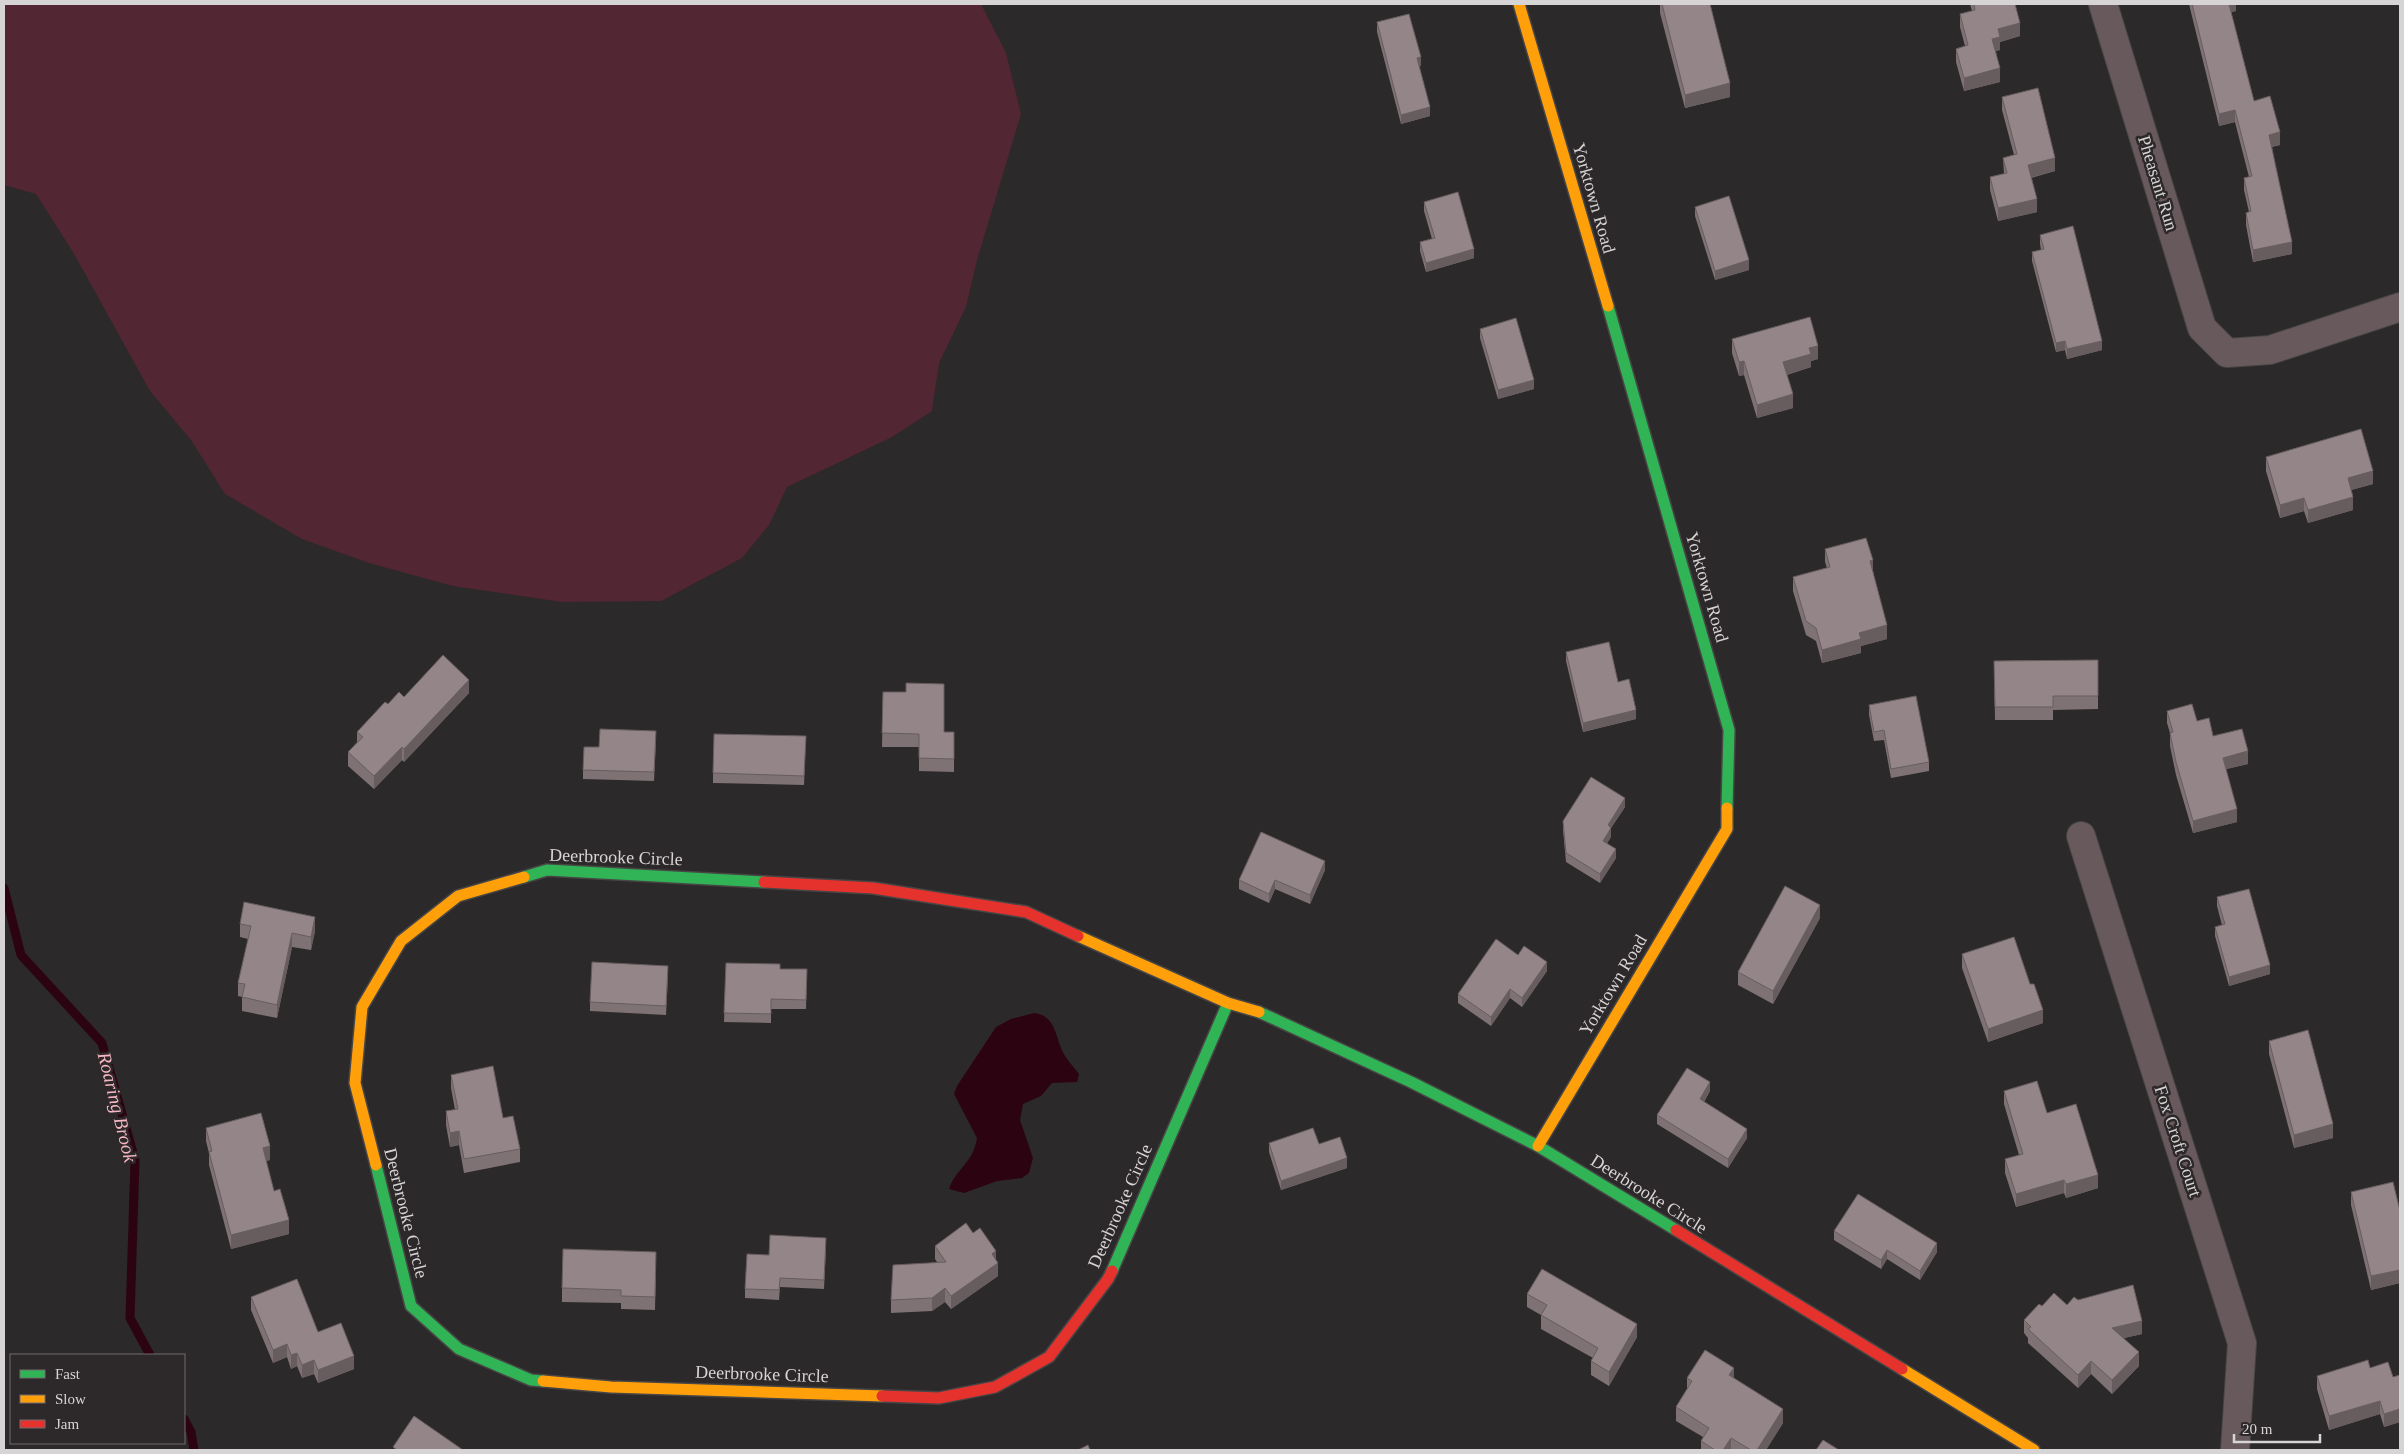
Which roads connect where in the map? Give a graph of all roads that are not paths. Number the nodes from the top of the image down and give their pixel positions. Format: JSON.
{"nodes":[{"id":1,"x":1519,"y":4,"type":"edge"},
{"id":2,"x":2103,"y":4,"type":"edge"},
{"id":3,"x":2400,"y":307,"type":"edge"},
{"id":4,"x":2081,"y":836,"type":"dead end"},
{"id":5,"x":1228,"y":1003,"type":"junction"},
{"id":6,"x":1538,"y":1146,"type":"junction"},
{"id":7,"x":2034,"y":1450,"type":"edge"},
{"id":8,"x":2235,"y":1450,"type":"edge"}],
"edges":[{"from":1,"to":6,"type":"street","name":"Yorktown Road"},
{"from":2,"to":3,"type":"street","name":"Pheasant Run"},
{"from":4,"to":8,"type":"street","name":"Fox Croft Court"},
{"from":5,"to":5,"type":"street","name":"Deerbrooke Circle"},
{"from":5,"to":6,"type":"street","name":"Deerbrooke Circle"},
{"from":6,"to":7,"type":"street","name":"Deerbrooke Circle"}]}
